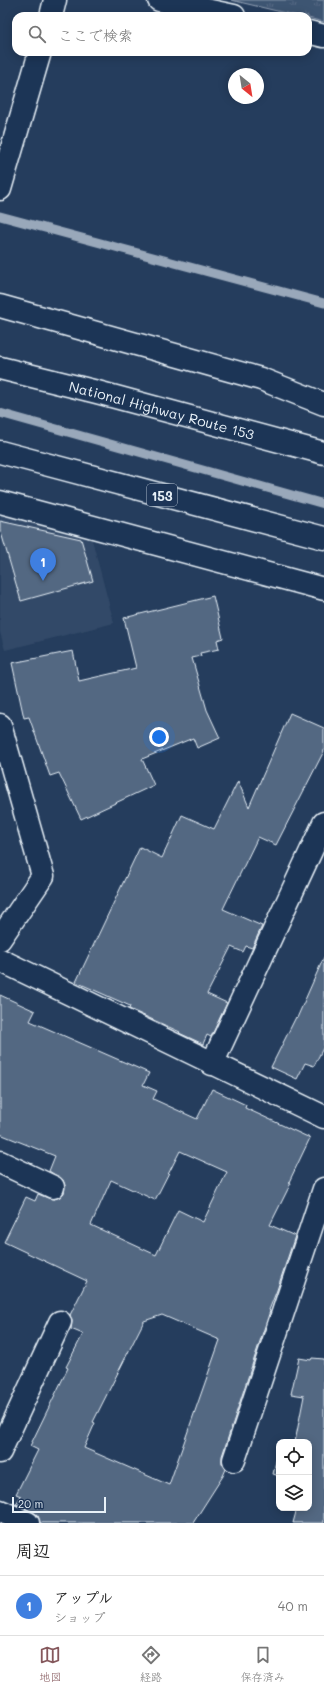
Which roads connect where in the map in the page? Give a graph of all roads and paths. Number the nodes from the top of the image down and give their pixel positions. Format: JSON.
{"nodes":[{"id":1,"x":56,"y":0,"type":"edge"},
{"id":2,"x":159,"y":0,"type":"edge"},
{"id":3,"x":52,"y":12,"type":"edge"},
{"id":4,"x":215,"y":12,"type":"edge"},
{"id":5,"x":312,"y":33,"type":"edge"},
{"id":6,"x":324,"y":36,"type":"edge"},
{"id":7,"x":39,"y":56,"type":"edge"},
{"id":8,"x":0,"y":189,"type":"edge"},
{"id":9,"x":0,"y":306,"type":"edge"},
{"id":10,"x":0,"y":368,"type":"edge"},
{"id":11,"x":324,"y":404,"type":"edge"},
{"id":12,"x":0,"y":452,"type":"edge"},
{"id":13,"x":324,"y":453,"type":"edge"},
{"id":14,"x":0,"y":502,"type":"edge"},
{"id":15,"x":324,"y":538,"type":"edge"},
{"id":16,"x":324,"y":588,"type":"edge"},
{"id":17,"x":0,"y":725,"type":"edge"},
{"id":18,"x":324,"y":823,"type":"edge"},
{"id":19,"x":0,"y":939,"type":"edge"},
{"id":20,"x":0,"y":960,"type":"edge"},
{"id":21,"x":212,"y":1064,"type":"junction"},
{"id":22,"x":324,"y":1117,"type":"edge"},
{"id":23,"x":0,"y":1162,"type":"edge"},
{"id":24,"x":53,"y":1187,"type":"dead end"},
{"id":25,"x":324,"y":1189,"type":"edge"},
{"id":26,"x":60,"y":1322,"type":"dead end"},
{"id":27,"x":0,"y":1452,"type":"edge"},
{"id":28,"x":234,"y":1460,"type":"dead end"},
{"id":29,"x":0,"y":1511,"type":"edge"},
{"id":30,"x":28,"y":1523,"type":"edge"}],
"edges":[{"from":1,"to":3,"type":"main road"},
{"from":2,"to":4,"type":"main road"},
{"from":5,"to":6,"type":"main road"},
{"from":7,"to":8,"type":"main road"},
{"from":9,"to":11,"type":"main road"},
{"from":10,"to":13,"type":"main road","name":"National Highway Route 153"},
{"from":12,"to":15,"type":"main road","number":"153"},
{"from":14,"to":16,"type":"main road"},
{"from":17,"to":19,"type":"main road"},
{"from":18,"to":21,"type":"main road"},
{"from":20,"to":21,"type":"main road"},
{"from":21,"to":22,"type":"main road"},
{"from":23,"to":24,"type":"main road"},
{"from":25,"to":28,"type":"main road"},
{"from":26,"to":27,"type":"main road"},
{"from":29,"to":30,"type":"main road"}]}
